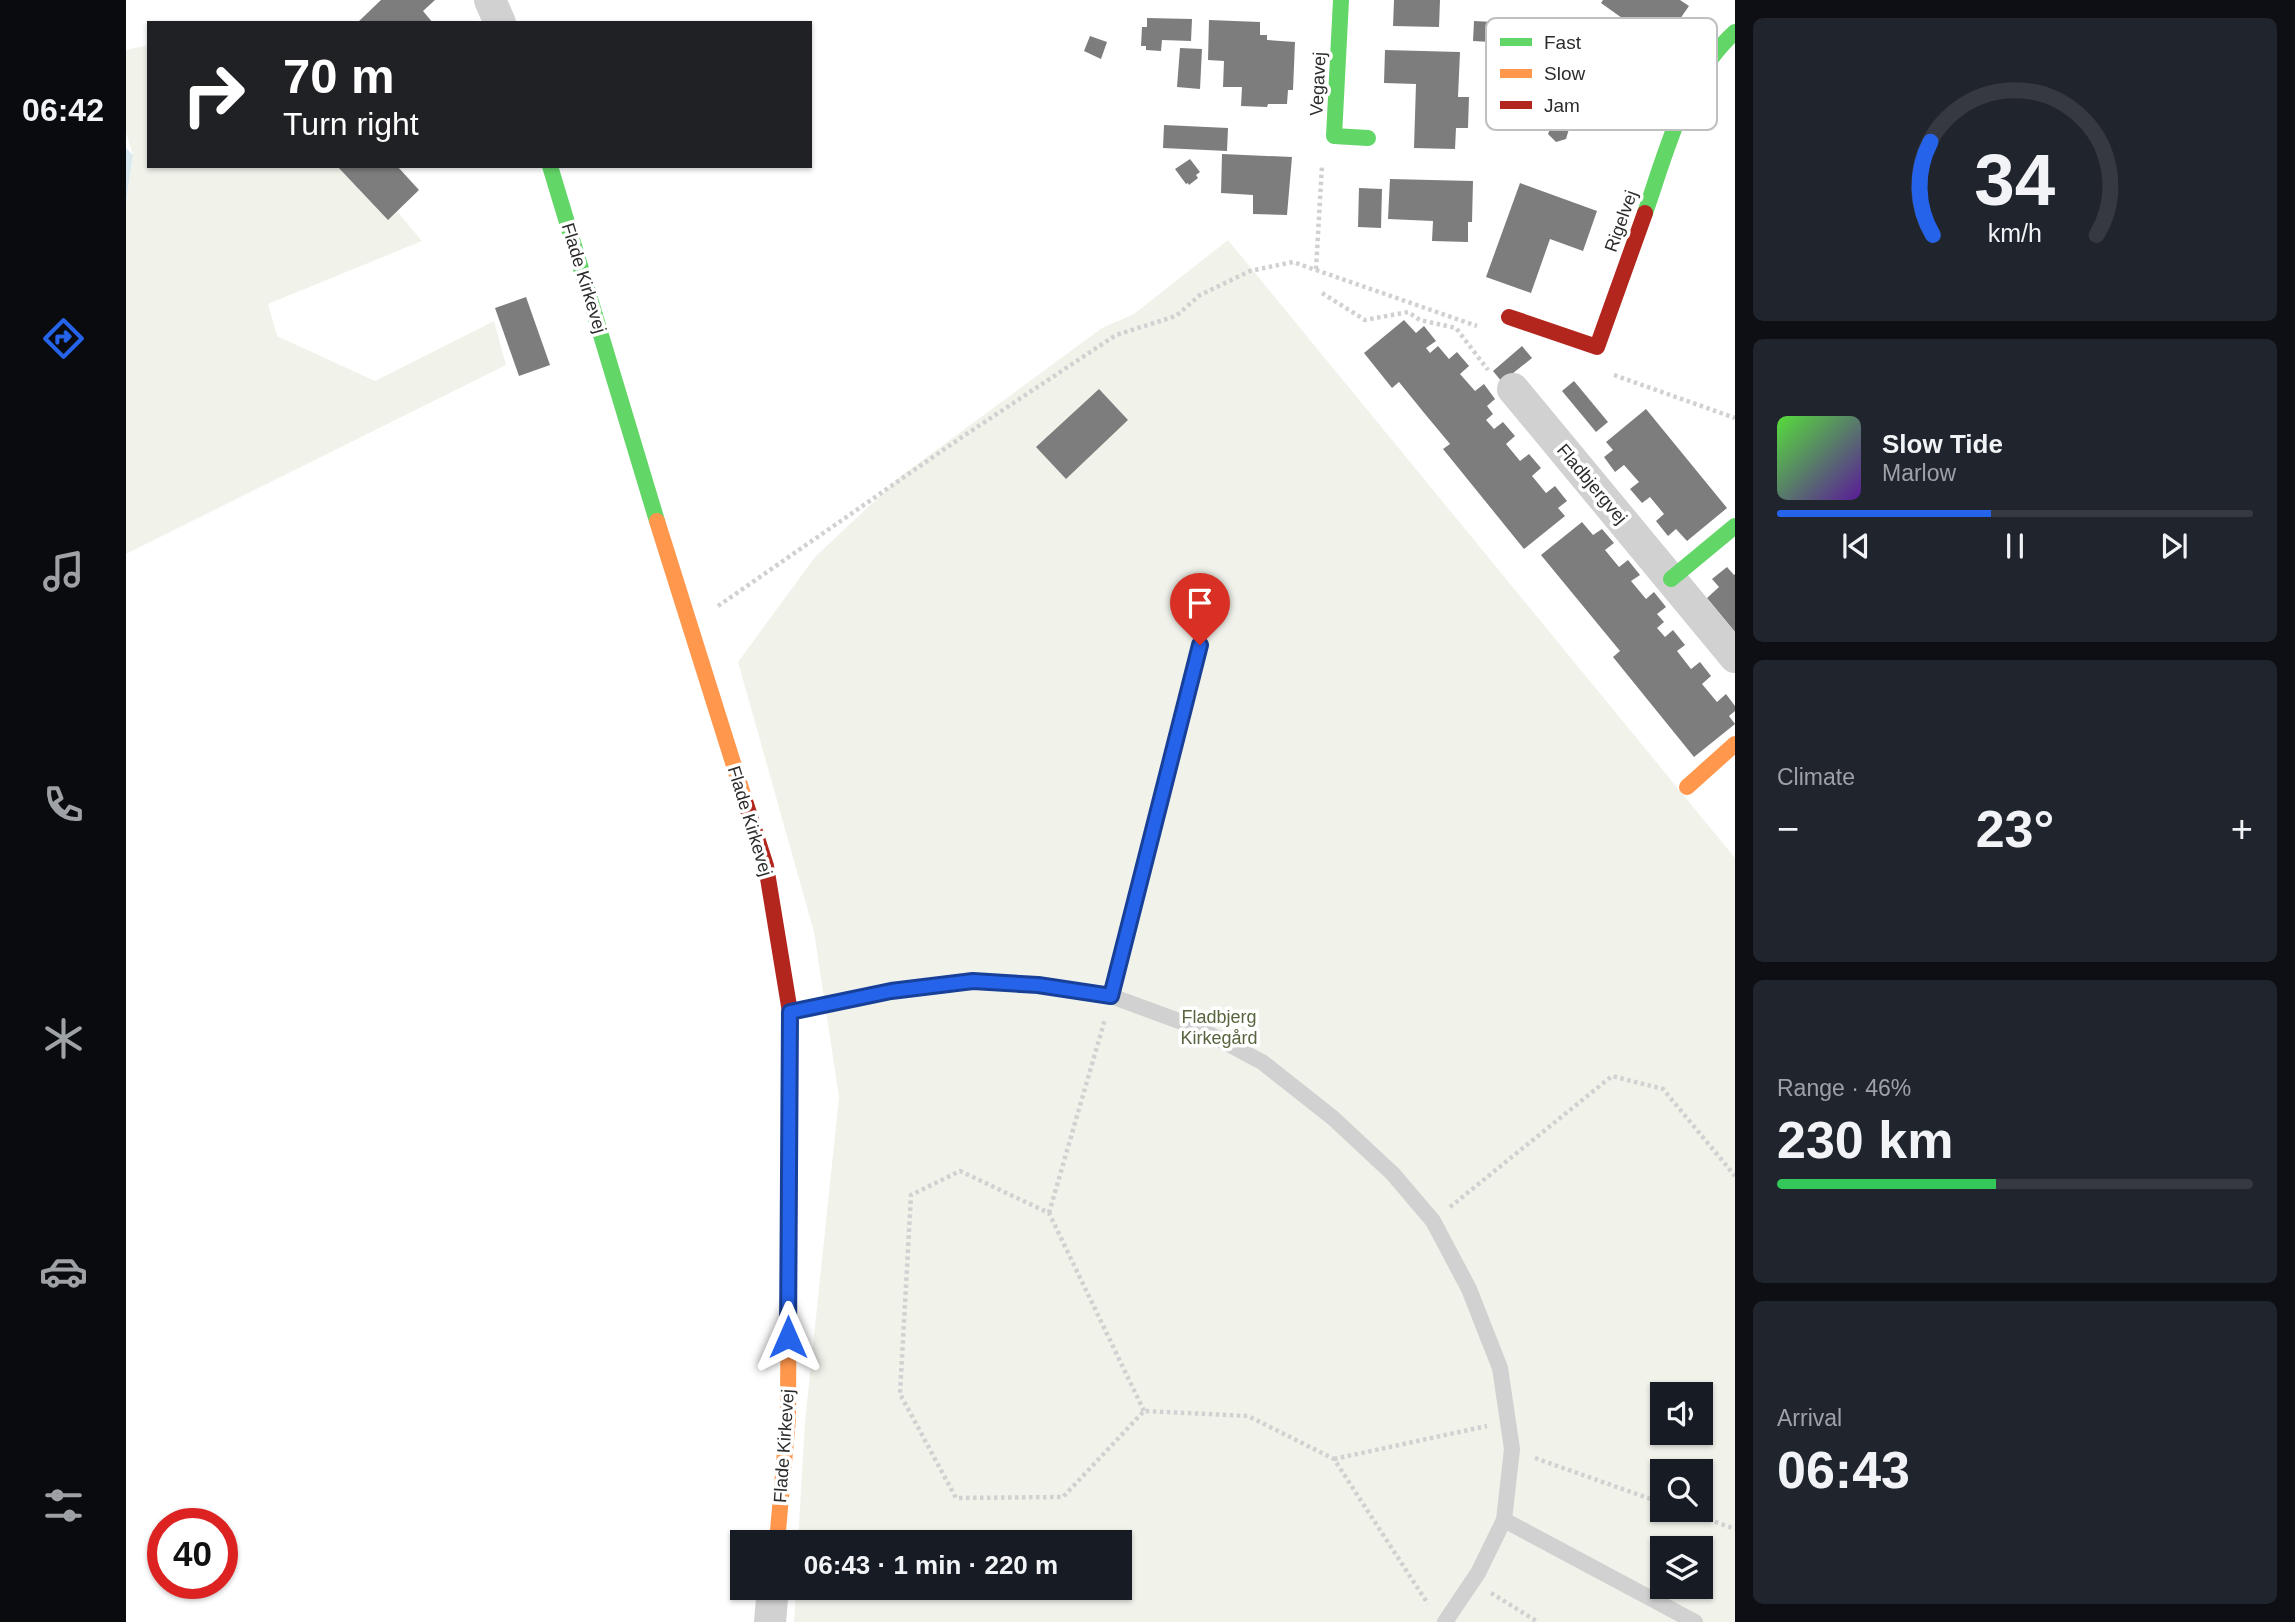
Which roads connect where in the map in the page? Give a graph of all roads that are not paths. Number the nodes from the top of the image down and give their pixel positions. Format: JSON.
{"nodes":[{"id":1,"x":489,"y":0,"type":"edge"},
{"id":2,"x":1341,"y":0,"type":"edge"},
{"id":3,"x":499,"y":21,"type":"edge"},
{"id":4,"x":1735,"y":32,"type":"edge"},
{"id":5,"x":1717,"y":52,"type":"edge"},
{"id":6,"x":1674,"y":130,"type":"edge"},
{"id":7,"x":1368,"y":138,"type":"dead end"},
{"id":8,"x":551,"y":168,"type":"edge"},
{"id":9,"x":1509,"y":317,"type":"dead end"},
{"id":10,"x":1513,"y":389,"type":"road end"},
{"id":11,"x":1735,"y":526,"type":"edge"},
{"id":12,"x":1671,"y":579,"type":"junction"},
{"id":13,"x":1200,"y":645,"type":"dead end"},
{"id":14,"x":1735,"y":657,"type":"edge"},
{"id":15,"x":1735,"y":744,"type":"edge"},
{"id":16,"x":1687,"y":787,"type":"dead end"},
{"id":17,"x":1111,"y":996,"type":"junction"},
{"id":18,"x":790,"y":1012,"type":"junction"},
{"id":19,"x":1504,"y":1520,"type":"junction"},
{"id":20,"x":778,"y":1530,"type":"edge"},
{"id":21,"x":772,"y":1600,"type":"edge"},
{"id":22,"x":770,"y":1622,"type":"edge"},
{"id":23,"x":1445,"y":1622,"type":"edge"},
{"id":24,"x":1696,"y":1622,"type":"edge"}],
"edges":[{"from":1,"to":3,"type":"street"},
{"from":2,"to":7,"type":"street","name":"Vegavej"},
{"from":4,"to":5,"type":"street","name":"Rigelvej"},
{"from":6,"to":9,"type":"street","name":"Rigelvej"},
{"from":8,"to":18,"type":"street","name":"Flade Kirkevej"},
{"from":10,"to":12,"type":"street","name":"Fladbjergvej"},
{"from":11,"to":12,"type":"street"},
{"from":12,"to":14,"type":"street","name":"Fladbjergvej"},
{"from":13,"to":17,"type":"lane"},
{"from":15,"to":16,"type":"street"},
{"from":17,"to":18,"type":"lane"},
{"from":17,"to":19,"type":"lane"},
{"from":18,"to":20,"type":"street","name":"Flade Kirkevej"},
{"from":19,"to":23,"type":"lane"},
{"from":19,"to":24,"type":"lane"},
{"from":21,"to":22,"type":"street"}]}
